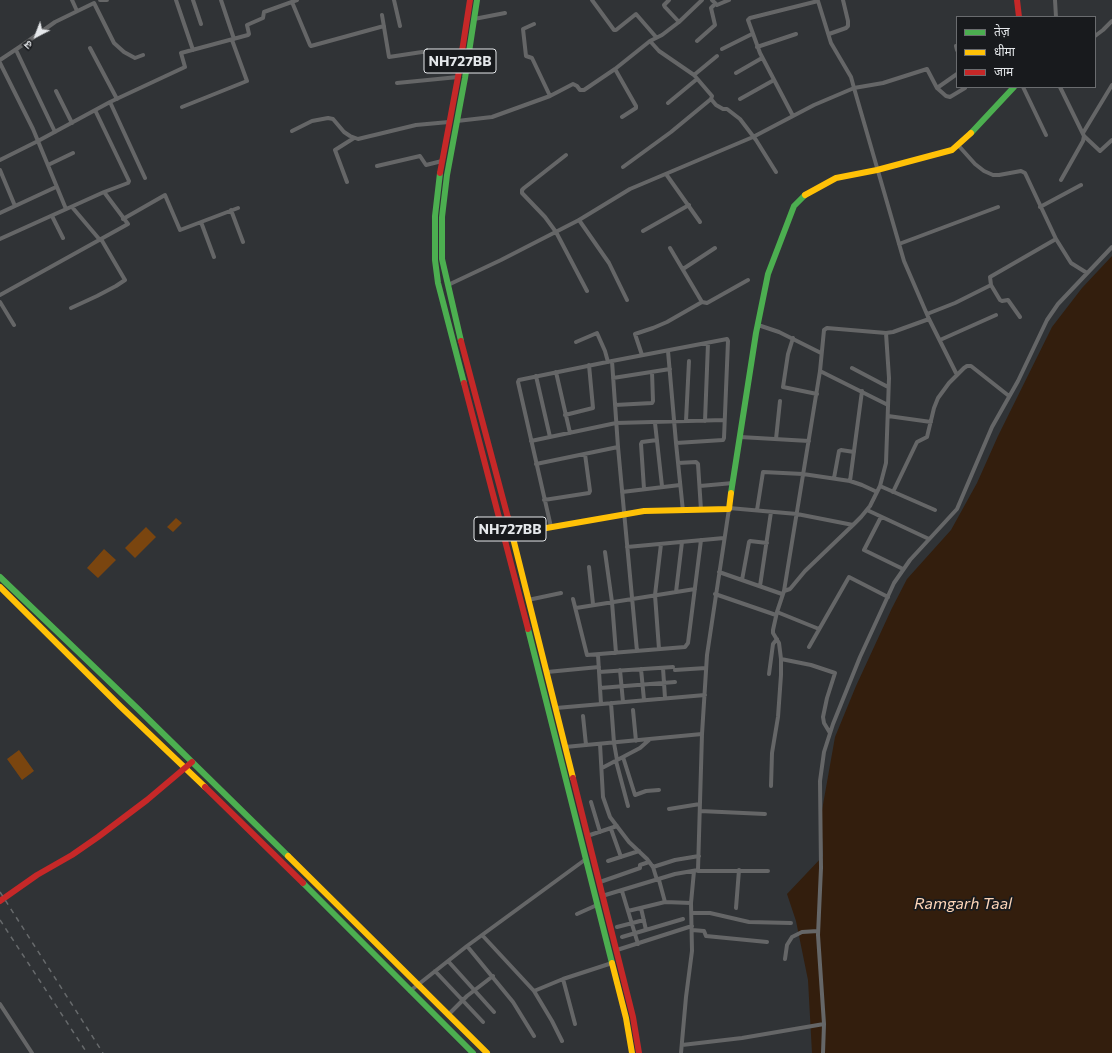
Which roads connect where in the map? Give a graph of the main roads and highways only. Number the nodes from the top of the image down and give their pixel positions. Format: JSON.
{"nodes":[{"id":1,"x":470,"y":0,"type":"edge"},
{"id":2,"x":477,"y":0,"type":"edge"},
{"id":3,"x":1017,"y":0,"type":"edge"},
{"id":4,"x":1019,"y":16,"type":"edge"},
{"id":5,"x":1013,"y":88,"type":"edge"},
{"id":6,"x":512,"y":534,"type":"junction"},
{"id":7,"x":0,"y":577,"type":"edge"},
{"id":8,"x":0,"y":587,"type":"edge"},
{"id":9,"x":192,"y":762,"type":"junction"},
{"id":10,"x":186,"y":768,"type":"junction"},
{"id":11,"x":0,"y":901,"type":"edge"},
{"id":12,"x":473,"y":1053,"type":"edge"},
{"id":13,"x":487,"y":1053,"type":"edge"},
{"id":14,"x":631,"y":1053,"type":"edge"},
{"id":15,"x":639,"y":1053,"type":"edge"}],
"edges":[{"from":1,"to":14,"type":"main road","number":"NH727BB"},
{"from":2,"to":6,"type":"main road","number":"NH727BB"},
{"from":3,"to":4,"type":"main road"},
{"from":5,"to":6,"type":"main road"},
{"from":6,"to":15,"type":"main road","number":"NH727BB"},
{"from":7,"to":9,"type":"main road"},
{"from":8,"to":10,"type":"main road"},
{"from":9,"to":10,"type":"main road"},
{"from":9,"to":13,"type":"main road"},
{"from":10,"to":11,"type":"main road"},
{"from":10,"to":12,"type":"main road"}]}
